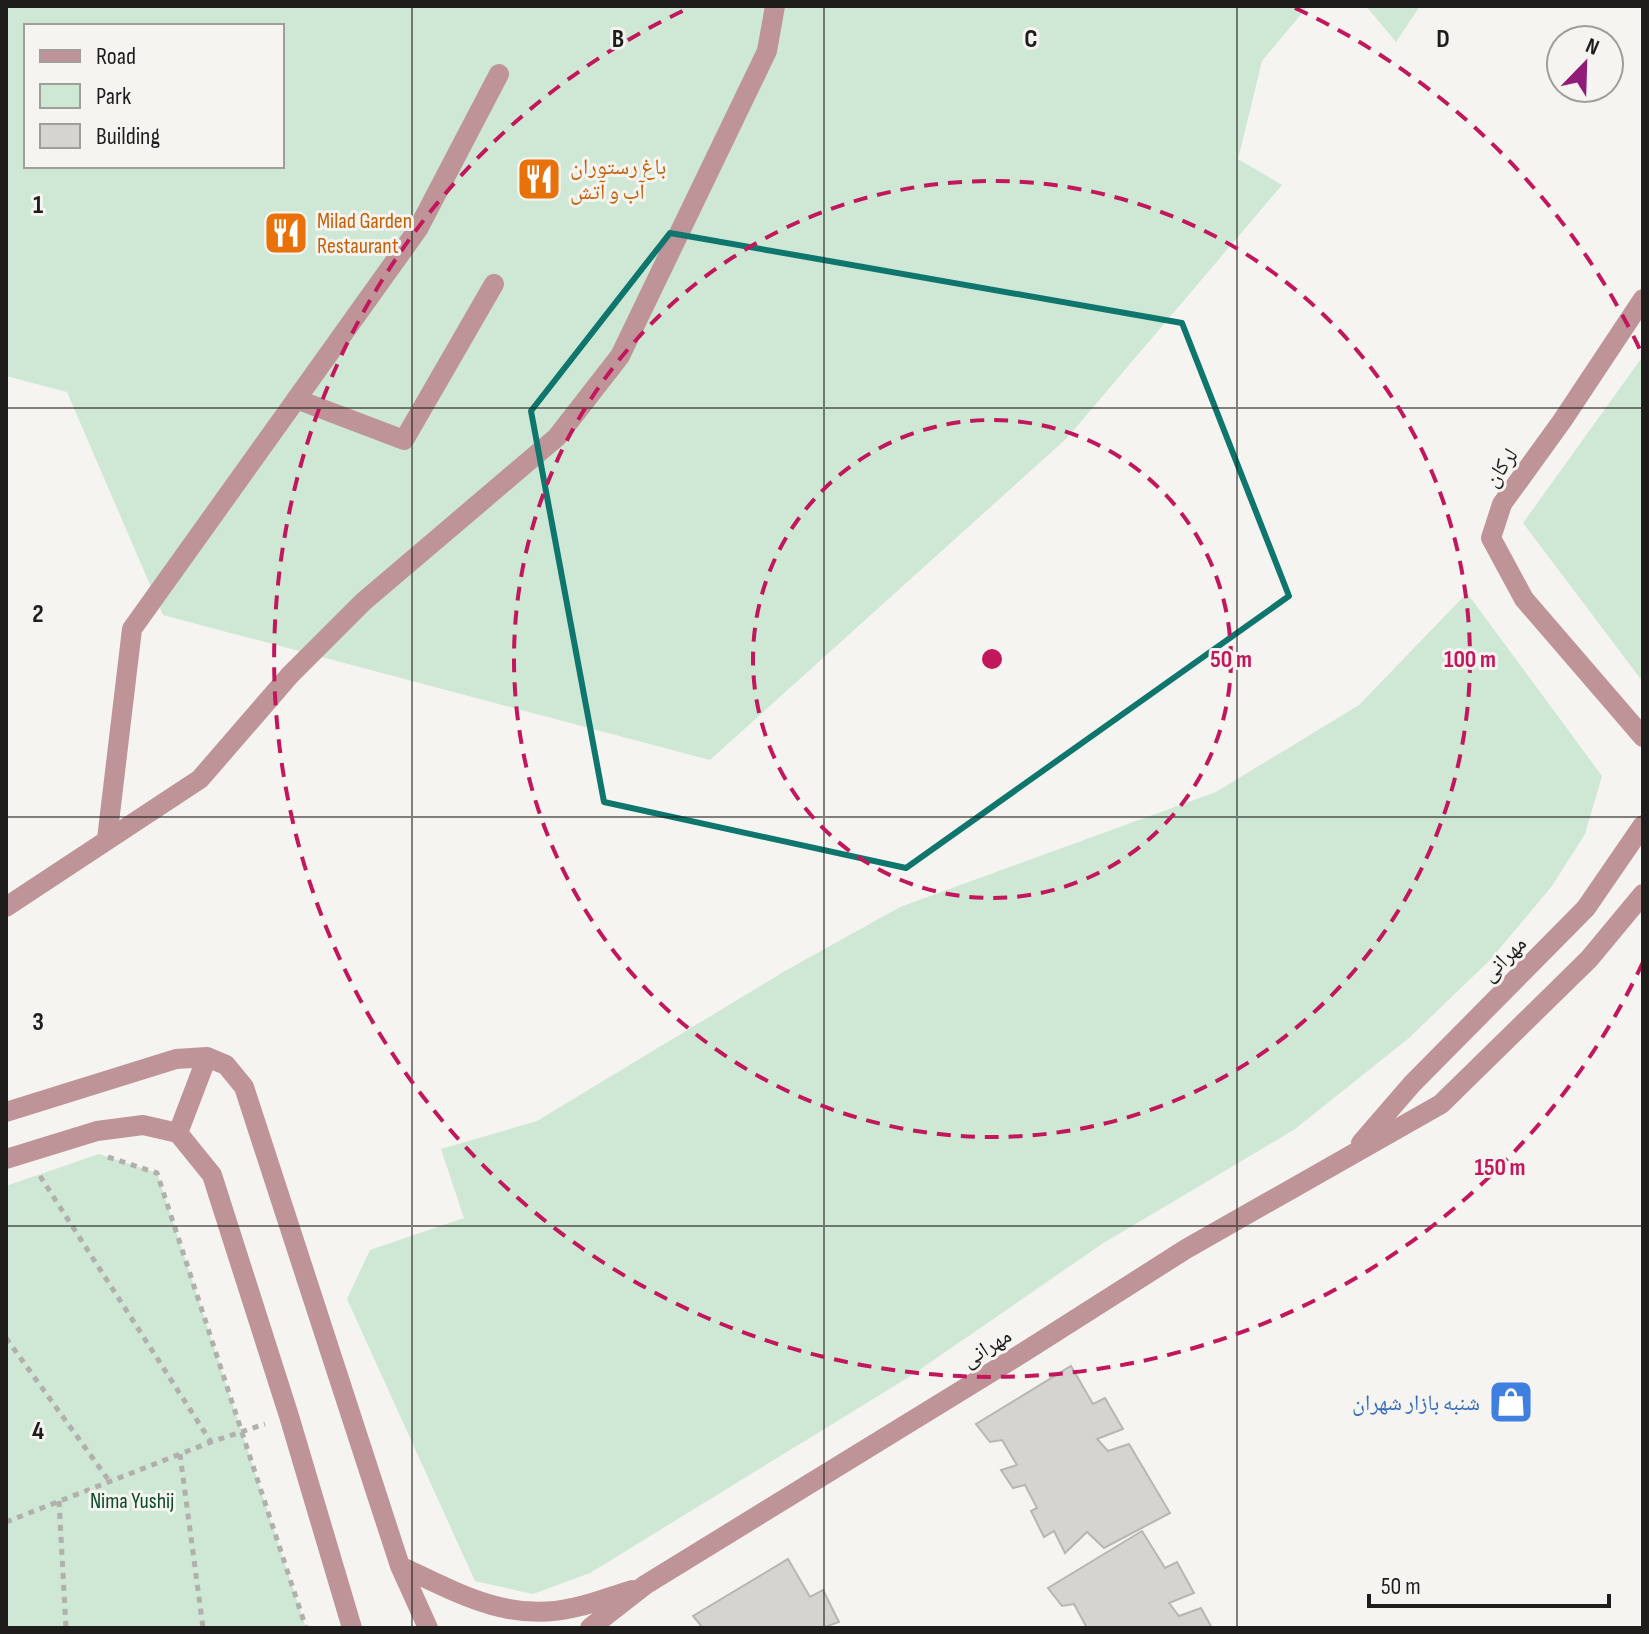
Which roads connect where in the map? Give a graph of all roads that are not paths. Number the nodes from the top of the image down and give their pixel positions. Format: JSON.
{"nodes":[{"id":1,"x":775,"y":6,"type":"edge"},
{"id":2,"x":499,"y":74,"type":"dead end"},
{"id":3,"x":494,"y":284,"type":"dead end"},
{"id":4,"x":1643,"y":299,"type":"edge"},
{"id":5,"x":296,"y":399,"type":"junction"},
{"id":6,"x":1643,"y":737,"type":"edge"},
{"id":7,"x":1643,"y":825,"type":"edge"},
{"id":8,"x":107,"y":839,"type":"junction"},
{"id":9,"x":1643,"y":894,"type":"edge"},
{"id":10,"x":6,"y":907,"type":"edge"},
{"id":11,"x":207,"y":1057,"type":"junction"},
{"id":12,"x":6,"y":1112,"type":"edge"},
{"id":13,"x":178,"y":1133,"type":"junction"},
{"id":14,"x":1353,"y":1152,"type":"junction"},
{"id":15,"x":6,"y":1159,"type":"edge"},
{"id":16,"x":400,"y":1566,"type":"junction"},
{"id":17,"x":645,"y":1585,"type":"junction"},
{"id":18,"x":352,"y":1628,"type":"edge"},
{"id":19,"x":428,"y":1628,"type":"edge"},
{"id":20,"x":590,"y":1628,"type":"edge"}],
"edges":[{"from":1,"to":8,"type":"street"},
{"from":2,"to":5,"type":"street"},
{"from":3,"to":5,"type":"street"},
{"from":4,"to":6,"type":"street","name":"لرکان"},
{"from":5,"to":8,"type":"street"},
{"from":7,"to":14,"type":"street","name":"مهرانی"},
{"from":8,"to":10,"type":"street"},
{"from":9,"to":14,"type":"street","name":"مهرانی"},
{"from":11,"to":12,"type":"street"},
{"from":11,"to":13,"type":"street"},
{"from":11,"to":16,"type":"street"},
{"from":13,"to":15,"type":"street"},
{"from":13,"to":18,"type":"street"},
{"from":14,"to":17,"type":"street","name":"مهرانی"},
{"from":16,"to":17,"type":"street"},
{"from":16,"to":19,"type":"street"},
{"from":17,"to":20,"type":"street"}]}
